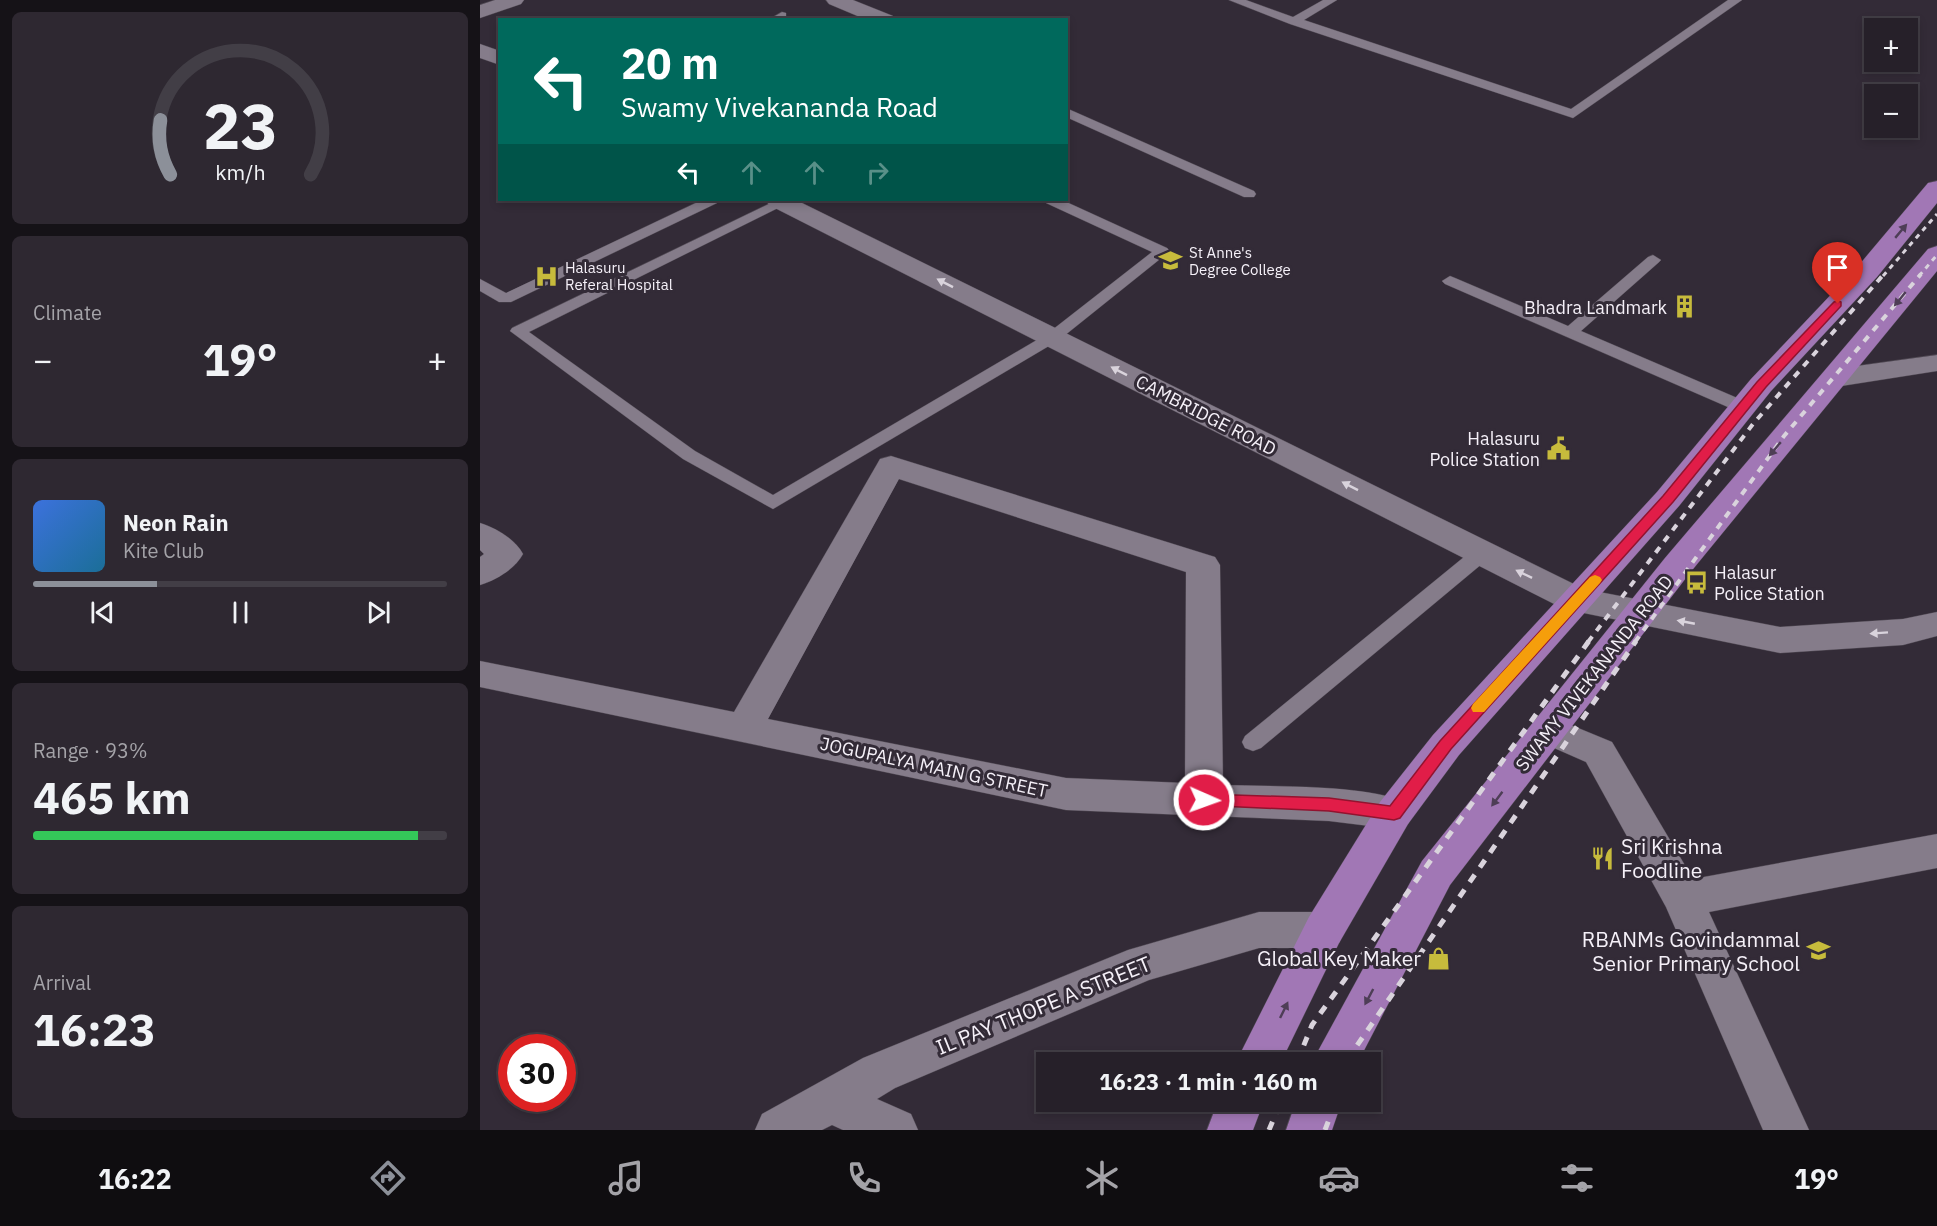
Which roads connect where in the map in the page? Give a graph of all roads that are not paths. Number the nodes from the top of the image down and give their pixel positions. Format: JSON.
{"nodes":[{"id":1,"x":514,"y":0,"type":"edge"},
{"id":2,"x":836,"y":0,"type":"edge"},
{"id":3,"x":1235,"y":0,"type":"edge"},
{"id":4,"x":1331,"y":0,"type":"edge"},
{"id":5,"x":1736,"y":0,"type":"edge"},
{"id":6,"x":480,"y":12,"type":"edge"},
{"id":7,"x":881,"y":18,"type":"edge"},
{"id":8,"x":1294,"y":21,"type":"junction"},
{"id":9,"x":480,"y":50,"type":"edge"},
{"id":10,"x":498,"y":59,"type":"edge"},
{"id":11,"x":1068,"y":113,"type":"edge"},
{"id":12,"x":1937,"y":188,"type":"edge"},
{"id":13,"x":1249,"y":194,"type":"dead end"},
{"id":14,"x":710,"y":201,"type":"edge"},
{"id":15,"x":780,"y":201,"type":"edge"},
{"id":16,"x":1053,"y":201,"type":"edge"},
{"id":17,"x":1937,"y":254,"type":"edge"},
{"id":18,"x":1653,"y":260,"type":"dead end"},
{"id":19,"x":1450,"y":281,"type":"dead end"},
{"id":20,"x":480,"y":284,"type":"edge"},
{"id":21,"x":1570,"y":332,"type":"junction"},
{"id":22,"x":1053,"y":338,"type":"junction"},
{"id":23,"x":1937,"y":363,"type":"edge"},
{"id":24,"x":1835,"y":378,"type":"junction"},
{"id":25,"x":1743,"y":407,"type":"junction"},
{"id":26,"x":480,"y":534,"type":"edge"},
{"id":27,"x":1482,"y":553,"type":"junction"},
{"id":28,"x":480,"y":573,"type":"edge"},
{"id":29,"x":1576,"y":600,"type":"junction"},
{"id":30,"x":1640,"y":613,"type":"junction"},
{"id":31,"x":1937,"y":624,"type":"edge"},
{"id":32,"x":480,"y":674,"type":"edge"},
{"id":33,"x":744,"y":728,"type":"junction"},
{"id":34,"x":1549,"y":730,"type":"junction"},
{"id":35,"x":1253,"y":742,"type":"dead end"},
{"id":36,"x":1204,"y":800,"type":"junction"},
{"id":37,"x":1394,"y":813,"type":"junction"},
{"id":38,"x":1937,"y":850,"type":"edge"},
{"id":39,"x":1683,"y":899,"type":"junction"},
{"id":40,"x":1324,"y":930,"type":"junction"},
{"id":41,"x":1263,"y":1052,"type":"edge"},
{"id":42,"x":1339,"y":1052,"type":"edge"},
{"id":43,"x":830,"y":1101,"type":"junction"},
{"id":44,"x":1237,"y":1112,"type":"edge"},
{"id":45,"x":1316,"y":1112,"type":"edge"},
{"id":46,"x":778,"y":1130,"type":"edge"},
{"id":47,"x":895,"y":1130,"type":"edge"},
{"id":48,"x":1230,"y":1130,"type":"edge"},
{"id":49,"x":1309,"y":1130,"type":"edge"},
{"id":50,"x":1786,"y":1130,"type":"edge"}],
"edges":[{"from":1,"to":6,"type":"street"},
{"from":2,"to":7,"type":"street"},
{"from":3,"to":8,"type":"lane"},
{"from":4,"to":8,"type":"lane"},
{"from":5,"to":8,"type":"lane"},
{"from":9,"to":10,"type":"street"},
{"from":11,"to":13,"type":"lane"},
{"from":25,"to":12,"type":"main road","one_way":true},
{"from":14,"to":20,"type":"lane"},
{"from":22,"to":15,"type":"street","name":"CAMBRIDGE ROAD","one_way":true},
{"from":15,"to":22,"type":"lane"},
{"from":16,"to":22,"type":"lane"},
{"from":17,"to":24,"type":"main road","name":"SWAMY VIVEKANANDA ROAD","one_way":true},
{"from":18,"to":21,"type":"lane"},
{"from":19,"to":21,"type":"lane"},
{"from":21,"to":25,"type":"lane"},
{"from":27,"to":22,"type":"street","name":"CAMBRIDGE ROAD","one_way":true},
{"from":23,"to":24,"type":"street"},
{"from":24,"to":30,"type":"main road","name":"SWAMY VIVEKANANDA ROAD","one_way":true},
{"from":25,"to":29,"type":"main road"},
{"from":26,"to":28,"type":"street"},
{"from":29,"to":27,"type":"street","name":"CAMBRIDGE ROAD","one_way":true},
{"from":27,"to":35,"type":"lane"},
{"from":29,"to":30,"type":"street","name":"CAMBRIDGE ROAD"},
{"from":29,"to":37,"type":"main road"},
{"from":31,"to":30,"type":"street","name":"CAMBRIDGE ROAD","one_way":true},
{"from":30,"to":34,"type":"main road","name":"SWAMY VIVEKANANDA ROAD"},
{"from":32,"to":33,"type":"street","name":"JOGUPALYA MAIN G STREET"},
{"from":33,"to":36,"type":"street","name":"JOGUPALYA MAIN G STREET"},
{"from":33,"to":36,"type":"street"},
{"from":34,"to":39,"type":"street"},
{"from":34,"to":42,"type":"main road","name":"SWAMY VIVEKANANDA ROAD","one_way":true},
{"from":36,"to":37,"type":"street","name":"JOGUPALYA MAIN G STREET"},
{"from":37,"to":40,"type":"main road"},
{"from":38,"to":39,"type":"street"},
{"from":39,"to":50,"type":"street"},
{"from":41,"to":40,"type":"main road","one_way":true},
{"from":40,"to":43,"type":"street","name":"IL PAY THOPE A STREET"},
{"from":43,"to":46,"type":"street","name":"IL PAY THOPE A STREET"},
{"from":43,"to":47,"type":"street"},
{"from":44,"to":48,"type":"main road"},
{"from":45,"to":49,"type":"main road"}]}
